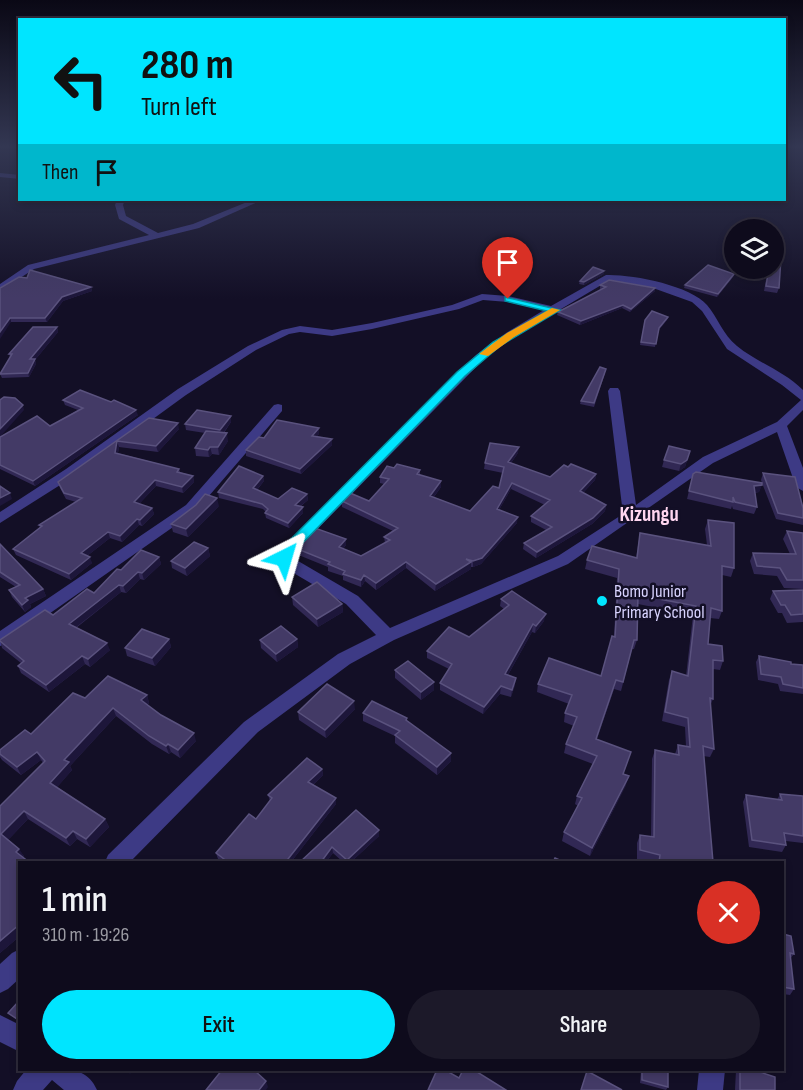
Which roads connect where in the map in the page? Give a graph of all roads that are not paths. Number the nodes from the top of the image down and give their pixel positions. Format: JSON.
{"nodes":[{"id":1,"x":121,"y":201,"type":"edge"},
{"id":2,"x":256,"y":201,"type":"edge"},
{"id":3,"x":158,"y":236,"type":"junction"},
{"id":4,"x":0,"y":288,"type":"edge"},
{"id":5,"x":555,"y":310,"type":"junction"},
{"id":6,"x":614,"y":391,"type":"dead end"},
{"id":7,"x":803,"y":397,"type":"edge"},
{"id":8,"x":803,"y":403,"type":"edge"},
{"id":9,"x":278,"y":408,"type":"dead end"},
{"id":10,"x":781,"y":425,"type":"junction"},
{"id":11,"x":803,"y":487,"type":"edge"},
{"id":12,"x":630,"y":516,"type":"junction"},
{"id":13,"x":0,"y":518,"type":"edge"},
{"id":14,"x":388,"y":636,"type":"junction"},
{"id":15,"x":0,"y":640,"type":"edge"},
{"id":16,"x":117,"y":861,"type":"edge"},
{"id":17,"x":18,"y":963,"type":"edge"},
{"id":18,"x":0,"y":981,"type":"edge"},
{"id":19,"x":0,"y":1027,"type":"edge"},
{"id":20,"x":18,"y":1039,"type":"edge"},
{"id":21,"x":42,"y":1071,"type":"edge"},
{"id":22,"x":61,"y":1071,"type":"edge"},
{"id":23,"x":711,"y":1071,"type":"edge"},
{"id":24,"x":26,"y":1090,"type":"edge"},
{"id":25,"x":84,"y":1090,"type":"edge"},
{"id":26,"x":710,"y":1090,"type":"edge"}],
"edges":[{"from":1,"to":3,"type":"street"},
{"from":2,"to":3,"type":"street"},
{"from":3,"to":4,"type":"street"},
{"from":5,"to":7,"type":"street"},
{"from":5,"to":13,"type":"street"},
{"from":5,"to":14,"type":"street"},
{"from":6,"to":12,"type":"street"},
{"from":8,"to":10,"type":"street"},
{"from":9,"to":15,"type":"street"},
{"from":10,"to":11,"type":"street"},
{"from":10,"to":12,"type":"street"},
{"from":12,"to":14,"type":"street"},
{"from":14,"to":16,"type":"street"},
{"from":17,"to":18,"type":"street"},
{"from":19,"to":20,"type":"street"},
{"from":21,"to":24,"type":"street"},
{"from":22,"to":25,"type":"street"},
{"from":23,"to":26,"type":"street"}]}
